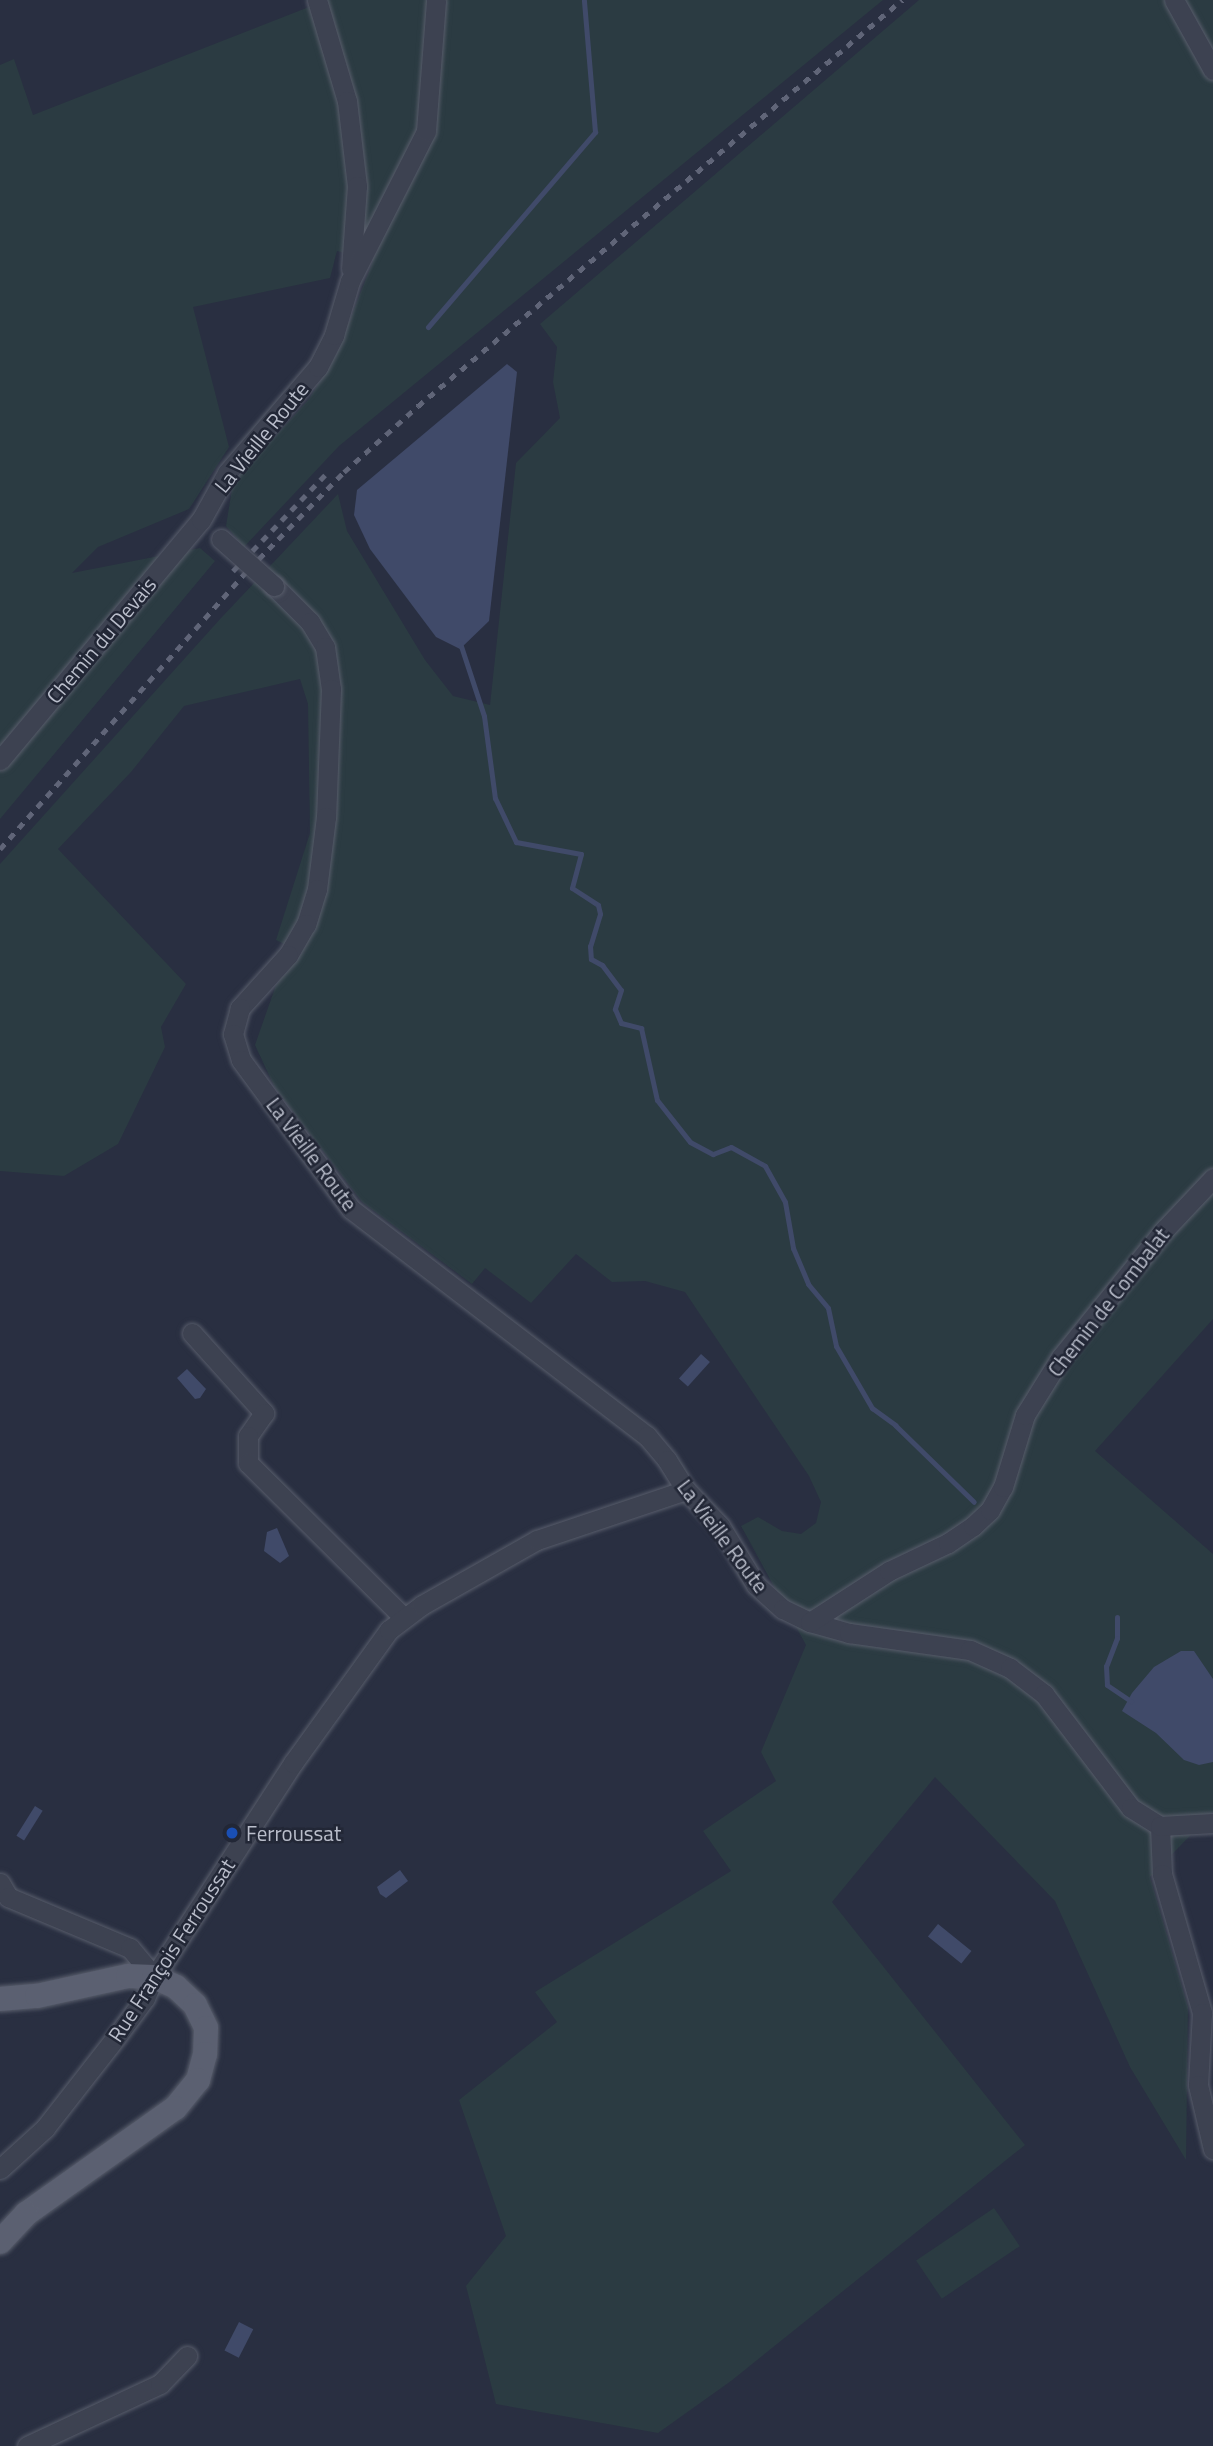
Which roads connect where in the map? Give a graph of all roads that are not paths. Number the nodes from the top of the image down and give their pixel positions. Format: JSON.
{"nodes":[{"id":1,"x":317,"y":0,"type":"edge"},
{"id":2,"x":436,"y":0,"type":"edge"},
{"id":3,"x":1174,"y":0,"type":"edge"},
{"id":4,"x":1213,"y":70,"type":"edge"},
{"id":5,"x":350,"y":281,"type":"junction"},
{"id":6,"x":201,"y":520,"type":"junction"},
{"id":7,"x":0,"y":760,"type":"edge"},
{"id":8,"x":1213,"y":1178,"type":"edge"},
{"id":9,"x":192,"y":1333,"type":"dead end"},
{"id":10,"x":686,"y":1490,"type":"junction"},
{"id":11,"x":403,"y":1617,"type":"junction"},
{"id":12,"x":810,"y":1622,"type":"junction"},
{"id":13,"x":1213,"y":1823,"type":"edge"},
{"id":14,"x":1160,"y":1826,"type":"junction"},
{"id":15,"x":0,"y":1883,"type":"edge"},
{"id":16,"x":154,"y":1977,"type":"junction"},
{"id":17,"x":0,"y":1999,"type":"edge"},
{"id":18,"x":1213,"y":2148,"type":"edge"},
{"id":19,"x":0,"y":2169,"type":"edge"},
{"id":20,"x":0,"y":2242,"type":"edge"},
{"id":21,"x":187,"y":2356,"type":"dead end"},
{"id":22,"x":27,"y":2446,"type":"edge"}],
"edges":[{"from":1,"to":5,"type":"street"},
{"from":2,"to":5,"type":"street","name":"La Vieille Route"},
{"from":3,"to":4,"type":"street"},
{"from":5,"to":6,"type":"street","name":"La Vieille Route"},
{"from":6,"to":7,"type":"street","name":"Chemin du Devais"},
{"from":6,"to":10,"type":"street","name":"La Vieille Route","bridge":true},
{"from":8,"to":12,"type":"street","name":"Chemin de Combalat"},
{"from":9,"to":11,"type":"street"},
{"from":10,"to":11,"type":"street","name":"Rue François Ferroussat"},
{"from":10,"to":12,"type":"street","name":"La Vieille Route"},
{"from":11,"to":16,"type":"street","name":"Rue François Ferroussat"},
{"from":12,"to":14,"type":"street","name":"La Vieille Route"},
{"from":13,"to":14,"type":"street"},
{"from":14,"to":18,"type":"street"},
{"from":15,"to":16,"type":"street"},
{"from":16,"to":17,"type":"main road"},
{"from":16,"to":19,"type":"street","name":"Rue François Ferroussat"},
{"from":16,"to":20,"type":"main road"},
{"from":21,"to":22,"type":"street"}]}
